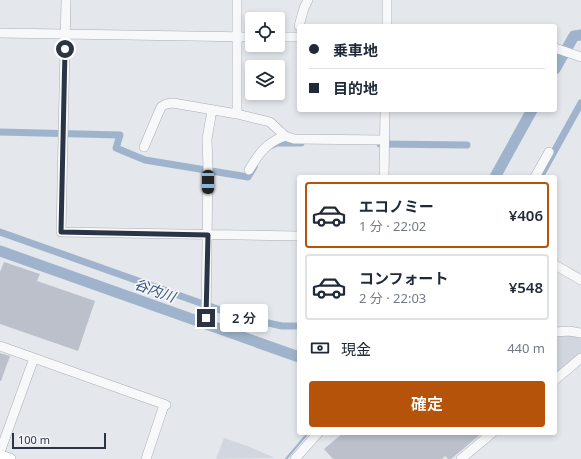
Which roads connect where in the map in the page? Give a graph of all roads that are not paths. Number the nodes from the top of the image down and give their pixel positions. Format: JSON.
{"nodes":[{"id":1,"x":66,"y":0,"type":"edge"},
{"id":2,"x":237,"y":0,"type":"edge"},
{"id":3,"x":308,"y":0,"type":"edge"},
{"id":4,"x":387,"y":0,"type":"edge"},
{"id":5,"x":300,"y":24,"type":"edge"},
{"id":6,"x":386,"y":24,"type":"edge"},
{"id":7,"x":0,"y":33,"type":"edge"},
{"id":8,"x":65,"y":34,"type":"junction"},
{"id":9,"x":236,"y":36,"type":"junction"},
{"id":10,"x":245,"y":37,"type":"edge"},
{"id":11,"x":285,"y":37,"type":"edge"},
{"id":12,"x":297,"y":37,"type":"edge"},
{"id":13,"x":557,"y":49,"type":"edge"},
{"id":14,"x":581,"y":57,"type":"edge"},
{"id":15,"x":212,"y":110,"type":"junction"},
{"id":16,"x":385,"y":112,"type":"edge"},
{"id":17,"x":237,"y":114,"type":"junction"},
{"id":18,"x":285,"y":136,"type":"junction"},
{"id":19,"x":384,"y":140,"type":"junction"},
{"id":20,"x":144,"y":147,"type":"dead end"},
{"id":21,"x":549,"y":152,"type":"dead end"},
{"id":22,"x":249,"y":170,"type":"dead end"},
{"id":23,"x":384,"y":175,"type":"edge"},
{"id":24,"x":536,"y":175,"type":"edge"},
{"id":25,"x":208,"y":235,"type":"junction"},
{"id":26,"x":297,"y":236,"type":"edge"},
{"id":27,"x":557,"y":266,"type":"edge"},
{"id":28,"x":581,"y":280,"type":"edge"},
{"id":29,"x":206,"y":318,"type":"dead end"},
{"id":30,"x":557,"y":332,"type":"edge"},
{"id":31,"x":581,"y":333,"type":"edge"},
{"id":32,"x":0,"y":346,"type":"edge"},
{"id":33,"x":34,"y":358,"type":"junction"},
{"id":34,"x":581,"y":358,"type":"edge"},
{"id":35,"x":557,"y":378,"type":"edge"},
{"id":36,"x":316,"y":435,"type":"edge"},
{"id":37,"x":490,"y":435,"type":"edge"},
{"id":38,"x":0,"y":452,"type":"edge"},
{"id":39,"x":0,"y":456,"type":"edge"},
{"id":40,"x":10,"y":459,"type":"edge"},
{"id":41,"x":146,"y":459,"type":"edge"},
{"id":42,"x":295,"y":459,"type":"edge"},
{"id":43,"x":461,"y":459,"type":"edge"}],
"edges":[{"from":1,"to":8,"type":"street"},
{"from":2,"to":9,"type":"street"},
{"from":3,"to":5,"type":"street"},
{"from":4,"to":6,"type":"street"},
{"from":7,"to":8,"type":"street"},
{"from":8,"to":9,"type":"street"},
{"from":8,"to":25,"type":"street"},
{"from":9,"to":10,"type":"street"},
{"from":9,"to":17,"type":"street"},
{"from":11,"to":12,"type":"street"},
{"from":13,"to":14,"type":"street"},
{"from":15,"to":17,"type":"street"},
{"from":15,"to":20,"type":"street"},
{"from":15,"to":25,"type":"street"},
{"from":16,"to":19,"type":"street"},
{"from":17,"to":18,"type":"street"},
{"from":18,"to":19,"type":"street"},
{"from":18,"to":22,"type":"street"},
{"from":19,"to":23,"type":"street"},
{"from":21,"to":24,"type":"street"},
{"from":25,"to":26,"type":"street"},
{"from":25,"to":29,"type":"street"},
{"from":27,"to":28,"type":"street"},
{"from":30,"to":31,"type":"street"},
{"from":32,"to":33,"type":"street"},
{"from":33,"to":38,"type":"street"},
{"from":33,"to":41,"type":"street"},
{"from":34,"to":35,"type":"street"},
{"from":36,"to":42,"type":"street"},
{"from":37,"to":43,"type":"street"},
{"from":39,"to":40,"type":"main road"}]}
